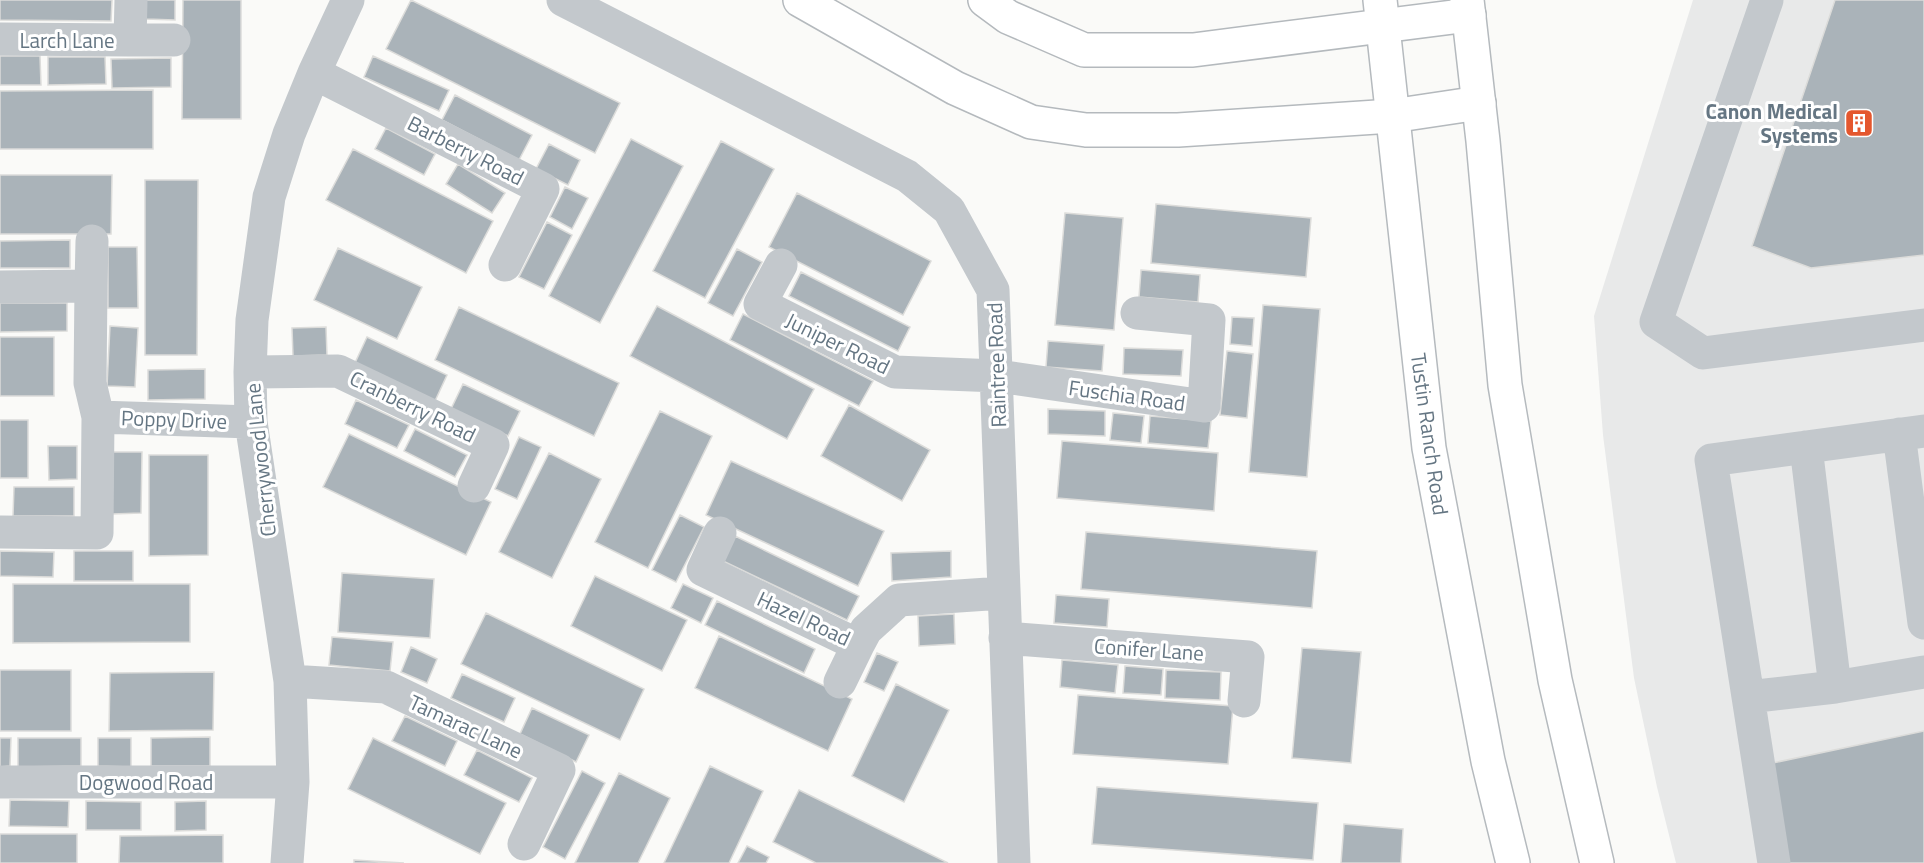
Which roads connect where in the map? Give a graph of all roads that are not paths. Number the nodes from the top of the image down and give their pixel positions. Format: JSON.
{"nodes":[{"id":1,"x":131,"y":0,"type":"edge"},
{"id":2,"x":348,"y":0,"type":"edge"},
{"id":3,"x":563,"y":0,"type":"edge"},
{"id":4,"x":800,"y":0,"type":"edge"},
{"id":5,"x":985,"y":0,"type":"edge"},
{"id":6,"x":1767,"y":0,"type":"edge"},
{"id":7,"x":1468,"y":8,"type":"edge"},
{"id":8,"x":1382,"y":13,"type":"edge"},
{"id":9,"x":0,"y":39,"type":"edge"},
{"id":10,"x":130,"y":40,"type":"junction"},
{"id":11,"x":174,"y":40,"type":"dead end"},
{"id":12,"x":314,"y":73,"type":"junction"},
{"id":13,"x":1479,"y":104,"type":"junction"},
{"id":14,"x":1392,"y":116,"type":"junction"},
{"id":15,"x":92,"y":240,"type":"dead end"},
{"id":16,"x":505,"y":264,"type":"dead end"},
{"id":17,"x":781,"y":265,"type":"dead end"},
{"id":18,"x":0,"y":286,"type":"edge"},
{"id":19,"x":91,"y":286,"type":"junction"},
{"id":20,"x":1137,"y":313,"type":"dead end"},
{"id":21,"x":1924,"y":325,"type":"edge"},
{"id":22,"x":250,"y":372,"type":"junction"},
{"id":23,"x":998,"y":376,"type":"junction"},
{"id":24,"x":98,"y":417,"type":"junction"},
{"id":25,"x":251,"y":422,"type":"junction"},
{"id":26,"x":1912,"y":433,"type":"edge"},
{"id":27,"x":1806,"y":447,"type":"junction"},
{"id":28,"x":474,"y":486,"type":"dead end"},
{"id":29,"x":0,"y":532,"type":"edge"},
{"id":30,"x":720,"y":533,"type":"dead end"},
{"id":31,"x":1003,"y":592,"type":"junction"},
{"id":32,"x":1924,"y":623,"type":"edge"},
{"id":33,"x":1005,"y":638,"type":"junction"},
{"id":34,"x":858,"y":645,"type":"junction"},
{"id":35,"x":1924,"y":672,"type":"edge"},
{"id":36,"x":290,"y":681,"type":"junction"},
{"id":37,"x":840,"y":682,"type":"dead end"},
{"id":38,"x":1835,"y":687,"type":"junction"},
{"id":39,"x":1748,"y":697,"type":"junction"},
{"id":40,"x":1244,"y":701,"type":"dead end"},
{"id":41,"x":0,"y":782,"type":"edge"},
{"id":42,"x":292,"y":782,"type":"junction"},
{"id":43,"x":524,"y":844,"type":"dead end"},
{"id":44,"x":287,"y":863,"type":"edge"},
{"id":45,"x":1014,"y":863,"type":"edge"},
{"id":46,"x":1513,"y":863,"type":"edge"},
{"id":47,"x":1597,"y":863,"type":"edge"},
{"id":48,"x":1774,"y":863,"type":"edge"}],
"edges":[{"from":1,"to":10,"type":"street","name":"Larch Lane"},
{"from":2,"to":12,"type":"street","name":"Cherrywood Lane"},
{"from":3,"to":23,"type":"street","name":"Raintree Road"},
{"from":4,"to":14,"type":"main road"},
{"from":5,"to":8,"type":"main road"},
{"from":6,"to":21,"type":"street"},
{"from":7,"to":8,"type":"main road"},
{"from":7,"to":13,"type":"main road"},
{"from":8,"to":14,"type":"main road","name":"Tustin Ranch Road"},
{"from":9,"to":10,"type":"street","name":"Larch Lane"},
{"from":10,"to":11,"type":"street"},
{"from":12,"to":16,"type":"street","name":"Barberry Road"},
{"from":12,"to":22,"type":"street","name":"Cherrywood Lane"},
{"from":13,"to":14,"type":"main road"},
{"from":13,"to":47,"type":"main road"},
{"from":14,"to":46,"type":"main road","name":"Tustin Ranch Road"},
{"from":15,"to":19,"type":"street","name":"Poppy Drive"},
{"from":17,"to":23,"type":"street","name":"Juniper Road"},
{"from":18,"to":19,"type":"street"},
{"from":19,"to":24,"type":"street","name":"Poppy Drive"},
{"from":20,"to":23,"type":"street","name":"Fuschia Road"},
{"from":22,"to":25,"type":"street","name":"Cherrywood Lane"},
{"from":22,"to":28,"type":"street","name":"Cranberry Road"},
{"from":23,"to":31,"type":"street","name":"Raintree Road"},
{"from":24,"to":25,"type":"street","name":"Poppy Drive"},
{"from":24,"to":29,"type":"street","name":"Poppy Drive"},
{"from":25,"to":36,"type":"street","name":"Cherrywood Lane"},
{"from":26,"to":27,"type":"street"},
{"from":26,"to":32,"type":"street"},
{"from":27,"to":38,"type":"street"},
{"from":27,"to":39,"type":"street"},
{"from":30,"to":34,"type":"street","name":"Hazel Road"},
{"from":31,"to":33,"type":"street","name":"Raintree Road"},
{"from":31,"to":34,"type":"street","name":"Hazel Road"},
{"from":33,"to":40,"type":"street","name":"Conifer Lane"},
{"from":33,"to":45,"type":"street","name":"Raintree Road"},
{"from":34,"to":37,"type":"street"},
{"from":35,"to":38,"type":"street"},
{"from":36,"to":42,"type":"street","name":"Cherrywood Lane"},
{"from":36,"to":43,"type":"street","name":"Tamarac Lane"},
{"from":38,"to":39,"type":"street"},
{"from":39,"to":48,"type":"street"},
{"from":41,"to":42,"type":"street","name":"Dogwood Road"},
{"from":42,"to":44,"type":"street","name":"Cherrywood Lane"}]}
